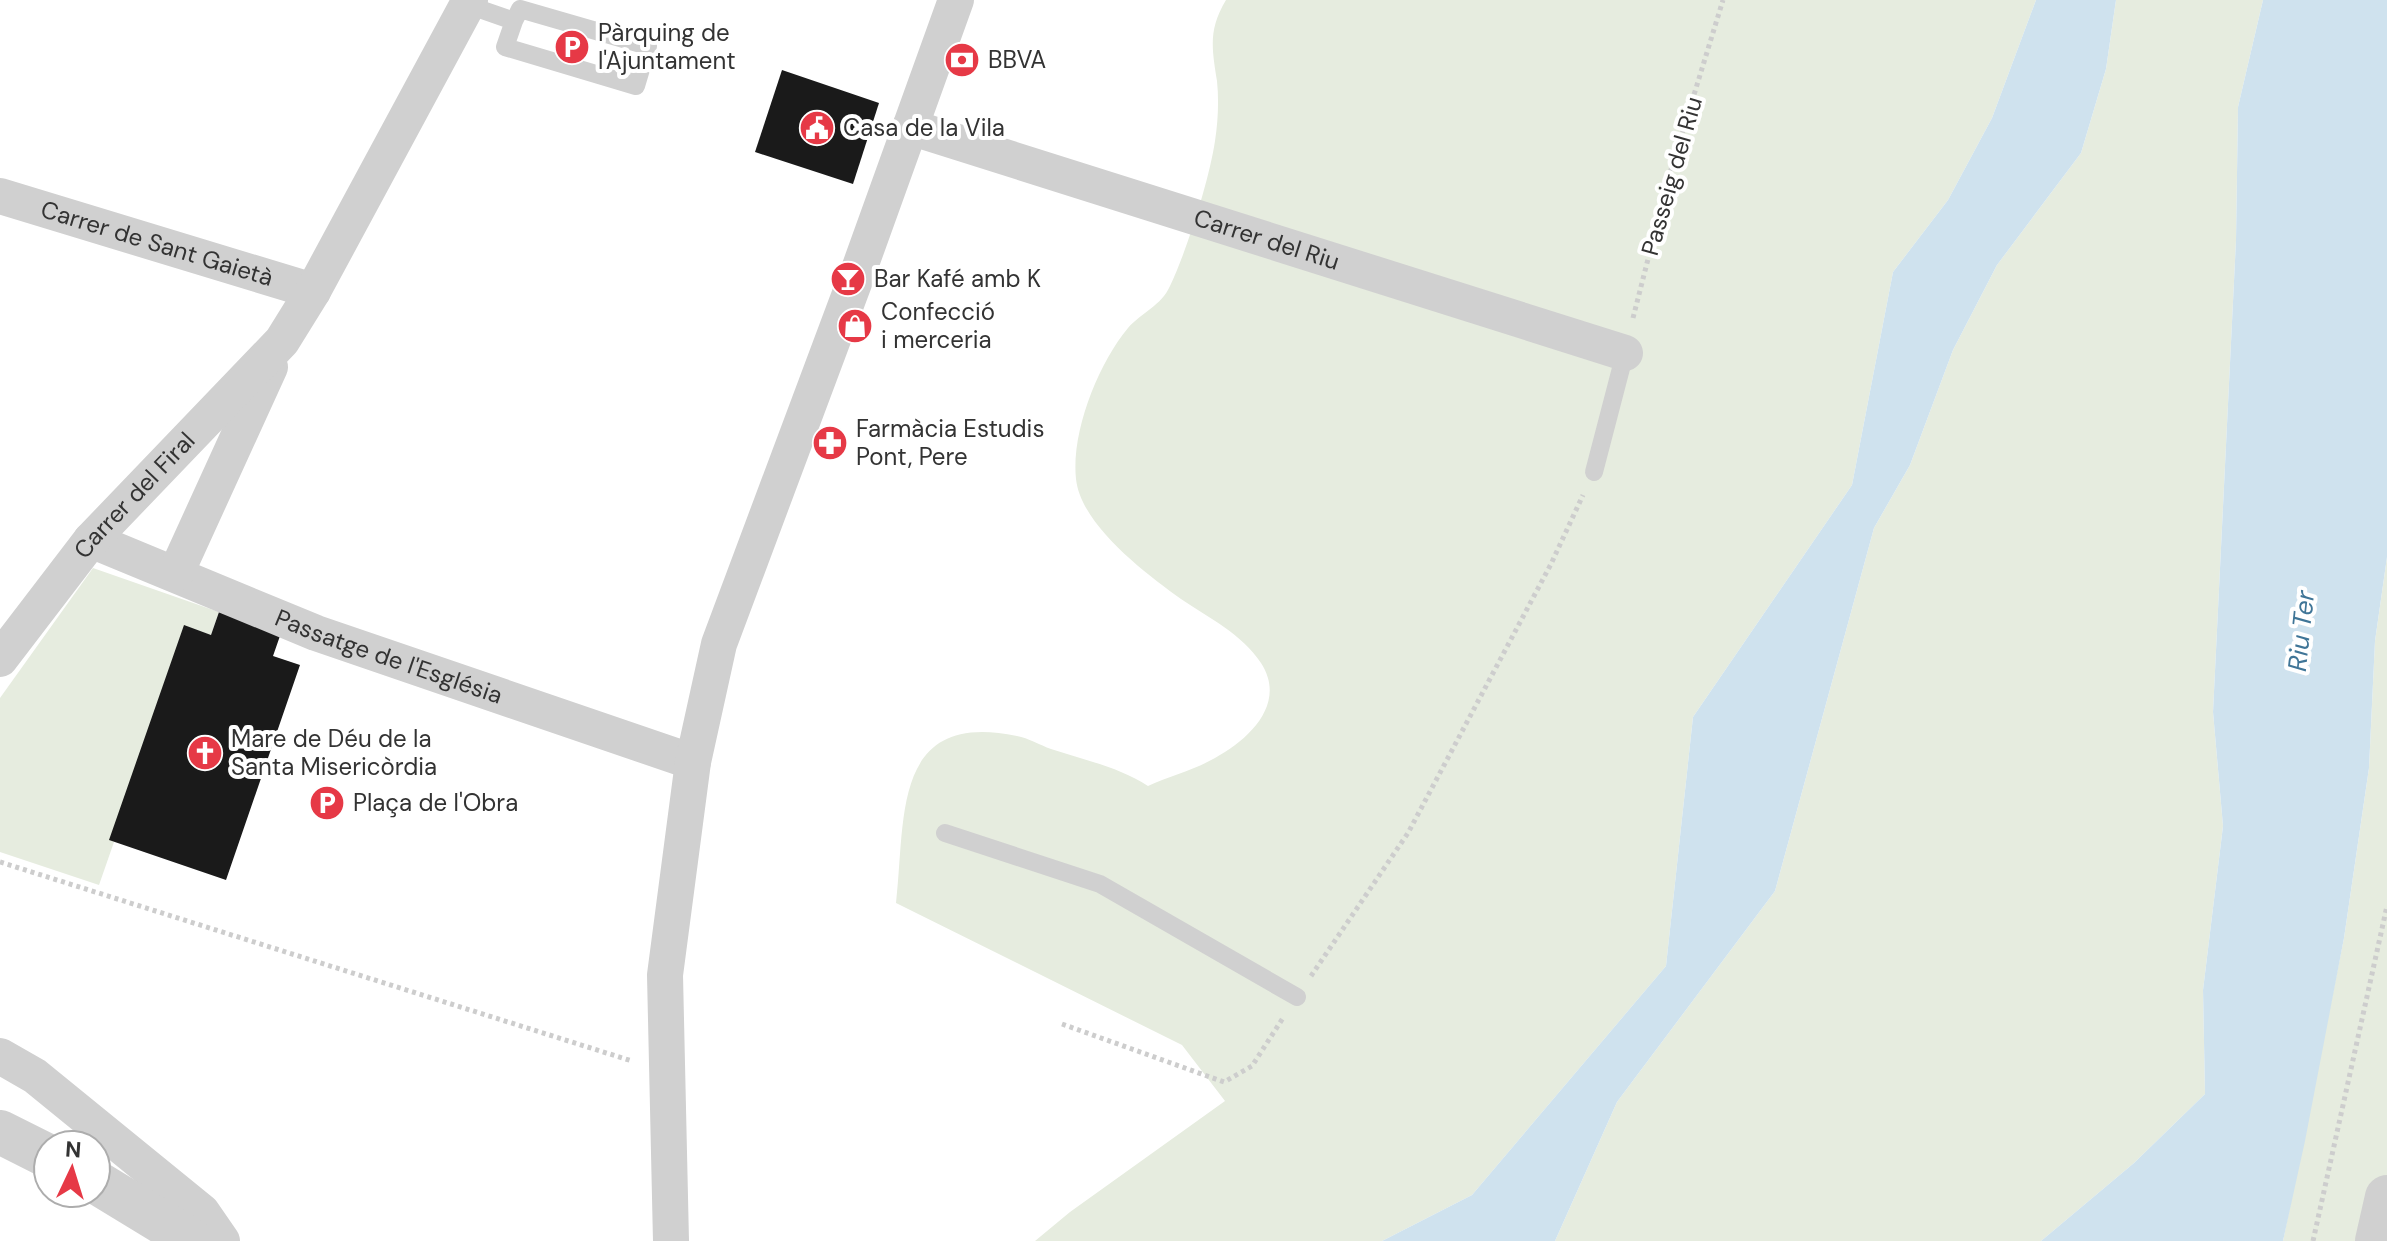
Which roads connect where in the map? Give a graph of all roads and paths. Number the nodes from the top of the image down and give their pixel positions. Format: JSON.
{"nodes":[{"id":1,"x":956,"y":0,"type":"edge"},
{"id":2,"x":1723,"y":0,"type":"edge"},
{"id":3,"x":469,"y":2,"type":"edge"},
{"id":4,"x":514,"y":21,"type":"junction"},
{"id":5,"x":910,"y":127,"type":"junction"},
{"id":6,"x":0,"y":196,"type":"edge"},
{"id":7,"x":313,"y":291,"type":"junction"},
{"id":8,"x":282,"y":341,"type":"junction"},
{"id":9,"x":1625,"y":353,"type":"junction"},
{"id":10,"x":1594,"y":472,"type":"joint"},
{"id":11,"x":91,"y":540,"type":"junction"},
{"id":12,"x":176,"y":573,"type":"junction"},
{"id":13,"x":0,"y":659,"type":"edge"},
{"id":14,"x":693,"y":762,"type":"junction"},
{"id":15,"x":945,"y":833,"type":"dead end"},
{"id":16,"x":0,"y":862,"type":"edge"},
{"id":17,"x":2387,"y":906,"type":"edge"},
{"id":18,"x":1297,"y":997,"type":"junction"},
{"id":19,"x":1062,"y":1024,"type":"dead end"},
{"id":20,"x":0,"y":1056,"type":"edge"},
{"id":21,"x":669,"y":1073,"type":"junction"},
{"id":22,"x":0,"y":1132,"type":"edge"},
{"id":23,"x":32,"y":1148,"type":"edge"},
{"id":24,"x":112,"y":1192,"type":"edge"},
{"id":25,"x":2387,"y":1197,"type":"edge"},
{"id":26,"x":193,"y":1241,"type":"edge"},
{"id":27,"x":222,"y":1241,"type":"edge"},
{"id":28,"x":671,"y":1241,"type":"edge"},
{"id":29,"x":2313,"y":1241,"type":"edge"},
{"id":30,"x":2377,"y":1241,"type":"edge"}],
"edges":[{"from":1,"to":5,"type":"street"},
{"from":2,"to":9,"type":"path","name":"Passeig del Riu"},
{"from":3,"to":4,"type":"lane"},
{"from":3,"to":7,"type":"street","name":"Carrer del Firal"},
{"from":4,"to":4,"type":"lane"},
{"from":5,"to":9,"type":"street","name":"Carrer del Riu"},
{"from":5,"to":14,"type":"street"},
{"from":6,"to":7,"type":"street","name":"Carrer de Sant Gaietà"},
{"from":7,"to":8,"type":"street","name":"Carrer del Firal"},
{"from":8,"to":11,"type":"street","name":"Carrer del Firal"},
{"from":8,"to":12,"type":"street","name":"Carrer del Firal"},
{"from":9,"to":10,"type":"lane"},
{"from":10,"to":18,"type":"path"},
{"from":11,"to":12,"type":"street","name":"Passatge de l'Església"},
{"from":11,"to":13,"type":"street","name":"Carrer del Firal"},
{"from":12,"to":14,"type":"street","name":"Passatge de l'Església"},
{"from":14,"to":21,"type":"street"},
{"from":15,"to":18,"type":"lane"},
{"from":16,"to":21,"type":"path"},
{"from":17,"to":29,"type":"path"},
{"from":18,"to":19,"type":"path"},
{"from":20,"to":27,"type":"street"},
{"from":21,"to":28,"type":"street"},
{"from":22,"to":23,"type":"street"},
{"from":24,"to":26,"type":"street"},
{"from":25,"to":30,"type":"street"}]}
